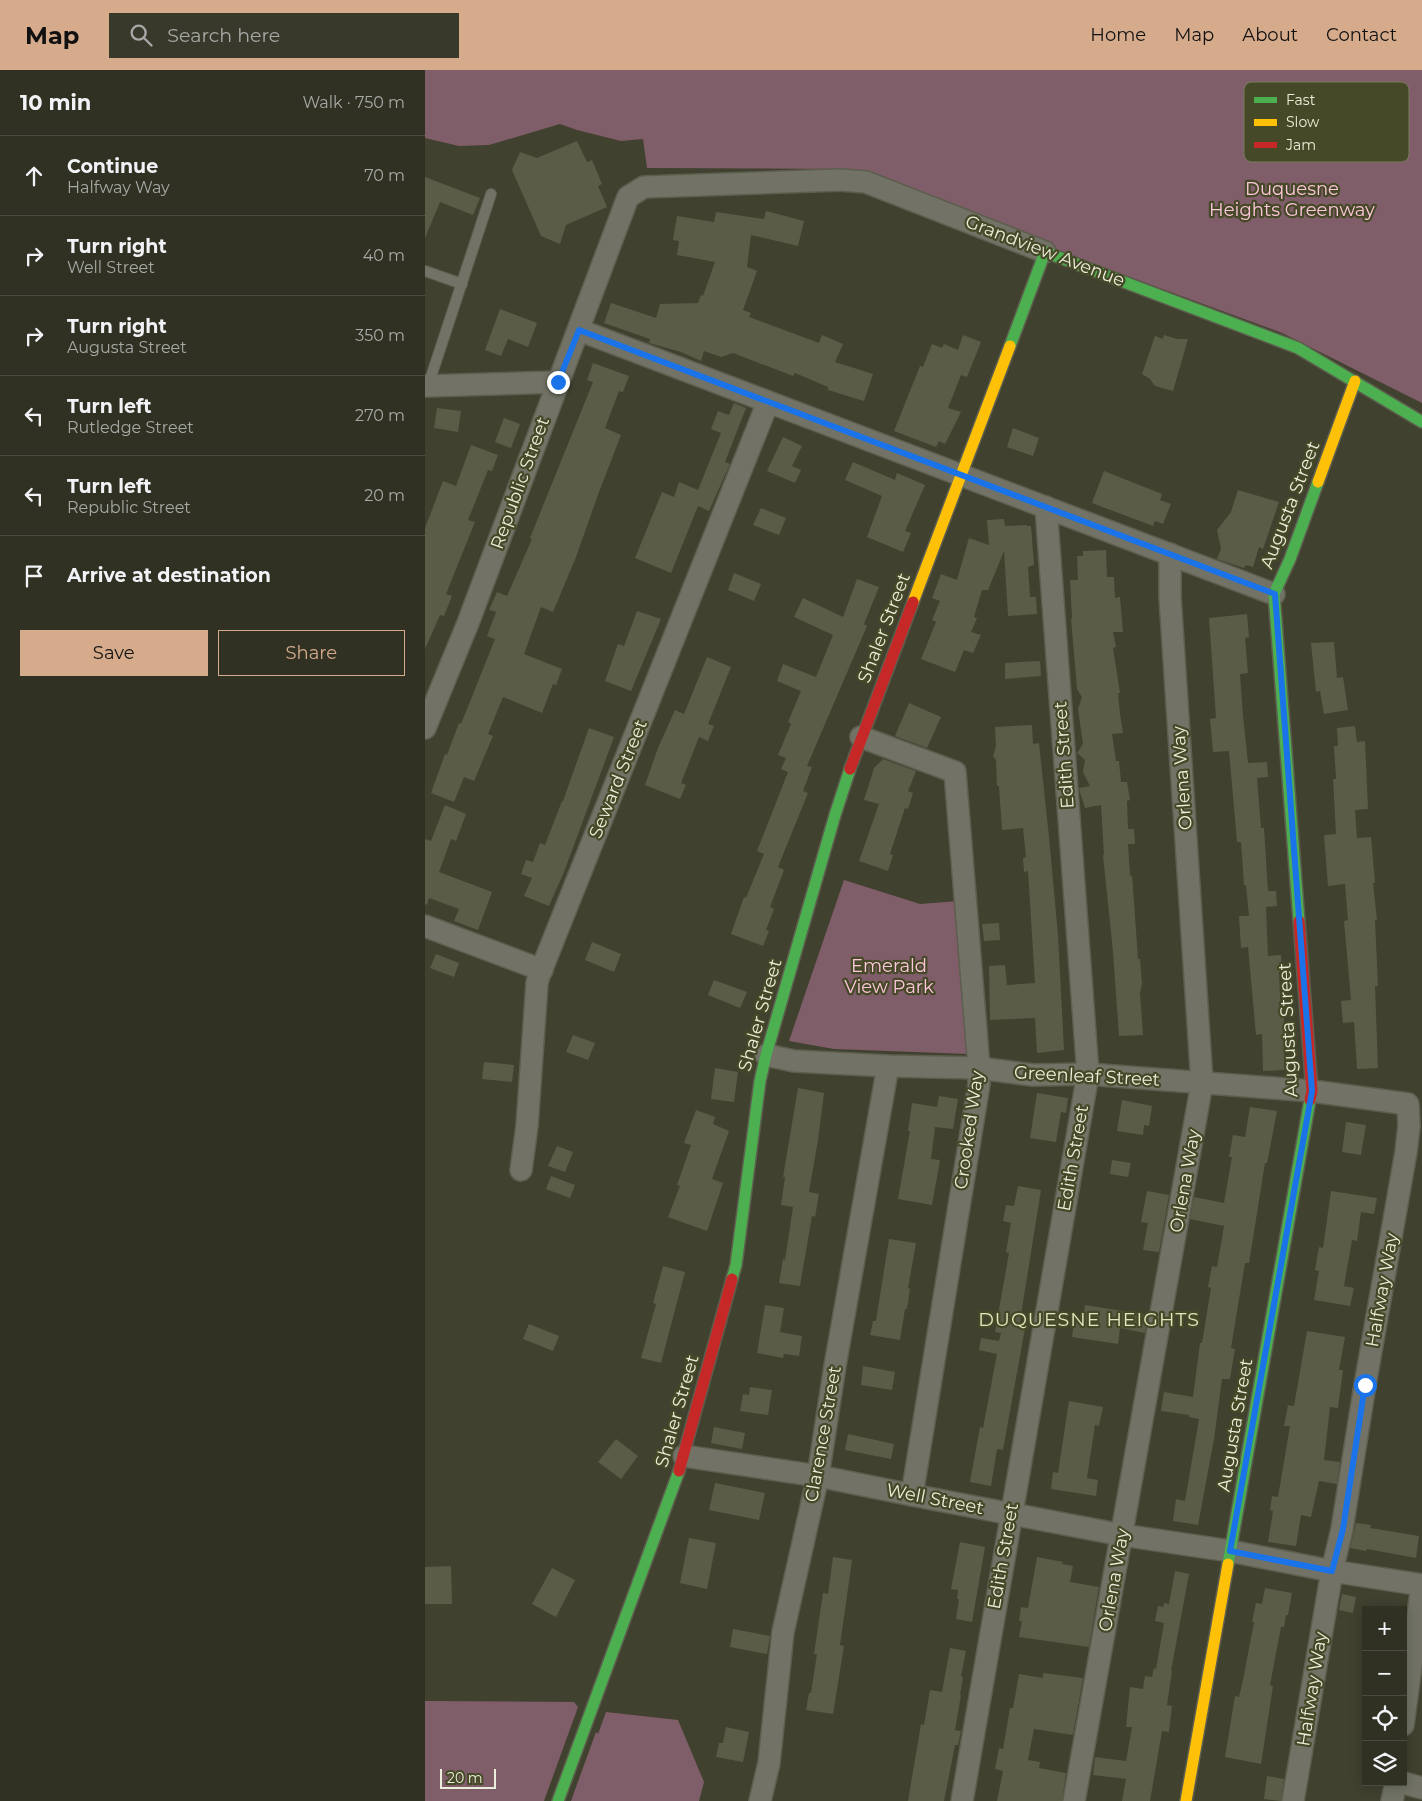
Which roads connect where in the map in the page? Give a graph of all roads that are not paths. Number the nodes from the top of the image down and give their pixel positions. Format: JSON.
{"nodes":[{"id":1,"x":644,"y":187,"type":"joint"},
{"id":2,"x":491,"y":194,"type":"dead end"},
{"id":3,"x":1045,"y":252,"type":"junction"},
{"id":4,"x":425,"y":271,"type":"edge"},
{"id":5,"x":461,"y":284,"type":"junction"},
{"id":6,"x":579,"y":330,"type":"junction"},
{"id":7,"x":1355,"y":381,"type":"junction"},
{"id":8,"x":558,"y":382,"type":"junction"},
{"id":9,"x":427,"y":386,"type":"edge"},
{"id":10,"x":769,"y":402,"type":"junction"},
{"id":11,"x":1422,"y":422,"type":"edge"},
{"id":12,"x":962,"y":475,"type":"junction"},
{"id":13,"x":1047,"y":507,"type":"junction"},
{"id":14,"x":1170,"y":554,"type":"junction"},
{"id":15,"x":1275,"y":594,"type":"junction"},
{"id":16,"x":425,"y":728,"type":"edge"},
{"id":17,"x":861,"y":737,"type":"junction"},
{"id":18,"x":425,"y":926,"type":"edge"},
{"id":19,"x":542,"y":970,"type":"junction"},
{"id":20,"x":766,"y":1054,"type":"junction"},
{"id":21,"x":888,"y":1066,"type":"junction"},
{"id":22,"x":979,"y":1068,"type":"junction"},
{"id":23,"x":1088,"y":1074,"type":"junction"},
{"id":24,"x":1202,"y":1083,"type":"junction"},
{"id":25,"x":1312,"y":1091,"type":"junction"},
{"id":26,"x":1408,"y":1104,"type":"joint"},
{"id":27,"x":521,"y":1170,"type":"dead end"},
{"id":28,"x":684,"y":1456,"type":"junction"},
{"id":29,"x":818,"y":1476,"type":"junction"},
{"id":30,"x":911,"y":1495,"type":"junction"},
{"id":31,"x":1011,"y":1514,"type":"junction"},
{"id":32,"x":1122,"y":1535,"type":"junction"},
{"id":33,"x":1230,"y":1551,"type":"junction"},
{"id":34,"x":1332,"y":1571,"type":"junction"},
{"id":35,"x":1422,"y":1585,"type":"edge"},
{"id":36,"x":1407,"y":1696,"type":"edge"},
{"id":37,"x":1407,"y":1784,"type":"edge"},
{"id":38,"x":1395,"y":1786,"type":"edge"},
{"id":39,"x":1422,"y":1788,"type":"edge"},
{"id":40,"x":558,"y":1801,"type":"edge"},
{"id":41,"x":760,"y":1801,"type":"edge"},
{"id":42,"x":962,"y":1801,"type":"edge"},
{"id":43,"x":1074,"y":1801,"type":"edge"},
{"id":44,"x":1186,"y":1801,"type":"edge"},
{"id":45,"x":1293,"y":1801,"type":"edge"},
{"id":46,"x":1392,"y":1801,"type":"edge"}],
"edges":[{"from":1,"to":3,"type":"street","name":"Grandview Avenue"},
{"from":1,"to":6,"type":"street","name":"Republic Street"},
{"from":2,"to":5,"type":"lane"},
{"from":3,"to":7,"type":"street","name":"Grandview Avenue"},
{"from":3,"to":12,"type":"street","name":"Shaler Street"},
{"from":4,"to":5,"type":"lane"},
{"from":5,"to":9,"type":"lane"},
{"from":6,"to":8,"type":"street","name":"Republic Street"},
{"from":6,"to":10,"type":"street"},
{"from":7,"to":11,"type":"street","name":"Grandview Avenue"},
{"from":7,"to":15,"type":"street","name":"Augusta Street"},
{"from":8,"to":9,"type":"street"},
{"from":8,"to":16,"type":"street","name":"Republic Street"},
{"from":10,"to":12,"type":"street"},
{"from":10,"to":19,"type":"street","name":"Seward Street"},
{"from":12,"to":13,"type":"street"},
{"from":12,"to":17,"type":"street","name":"Shaler Street"},
{"from":13,"to":14,"type":"street"},
{"from":13,"to":23,"type":"street","name":"Edith Street"},
{"from":14,"to":15,"type":"street"},
{"from":14,"to":24,"type":"street","name":"Orlena Way"},
{"from":15,"to":25,"type":"street","name":"Augusta Street"},
{"from":17,"to":20,"type":"street","name":"Shaler Street"},
{"from":17,"to":22,"type":"street","name":"Crooked Way"},
{"from":18,"to":19,"type":"street"},
{"from":19,"to":27,"type":"street","name":"Seward Street"},
{"from":20,"to":21,"type":"street","name":"Greenleaf Street"},
{"from":20,"to":28,"type":"street","name":"Shaler Street"},
{"from":21,"to":22,"type":"street","name":"Greenleaf Street"},
{"from":21,"to":29,"type":"street","name":"Clarence Street"},
{"from":22,"to":23,"type":"street","name":"Greenleaf Street"},
{"from":22,"to":30,"type":"street","name":"Crooked Way"},
{"from":23,"to":24,"type":"street","name":"Greenleaf Street"},
{"from":23,"to":31,"type":"street","name":"Edith Street"},
{"from":24,"to":25,"type":"street","name":"Greenleaf Street"},
{"from":24,"to":32,"type":"street","name":"Orlena Way"},
{"from":25,"to":26,"type":"street","name":"Greenleaf Street"},
{"from":25,"to":33,"type":"street","name":"Augusta Street"},
{"from":26,"to":34,"type":"street","name":"Halfway Way"},
{"from":28,"to":29,"type":"street","name":"Well Street"},
{"from":28,"to":40,"type":"street","name":"Shaler Street"},
{"from":29,"to":30,"type":"street","name":"Well Street"},
{"from":29,"to":41,"type":"street","name":"Clarence Street"},
{"from":30,"to":31,"type":"street","name":"Well Street"},
{"from":31,"to":32,"type":"street","name":"Well Street"},
{"from":31,"to":42,"type":"street","name":"Edith Street"},
{"from":32,"to":33,"type":"street","name":"Well Street"},
{"from":32,"to":43,"type":"street","name":"Orlena Way"},
{"from":33,"to":34,"type":"street","name":"Well Street"},
{"from":33,"to":44,"type":"street","name":"Augusta Street"},
{"from":34,"to":35,"type":"street","name":"Well Street"},
{"from":34,"to":45,"type":"street","name":"Halfway Way"},
{"from":35,"to":36,"type":"street"},
{"from":37,"to":39,"type":"street"},
{"from":38,"to":46,"type":"street"}]}
